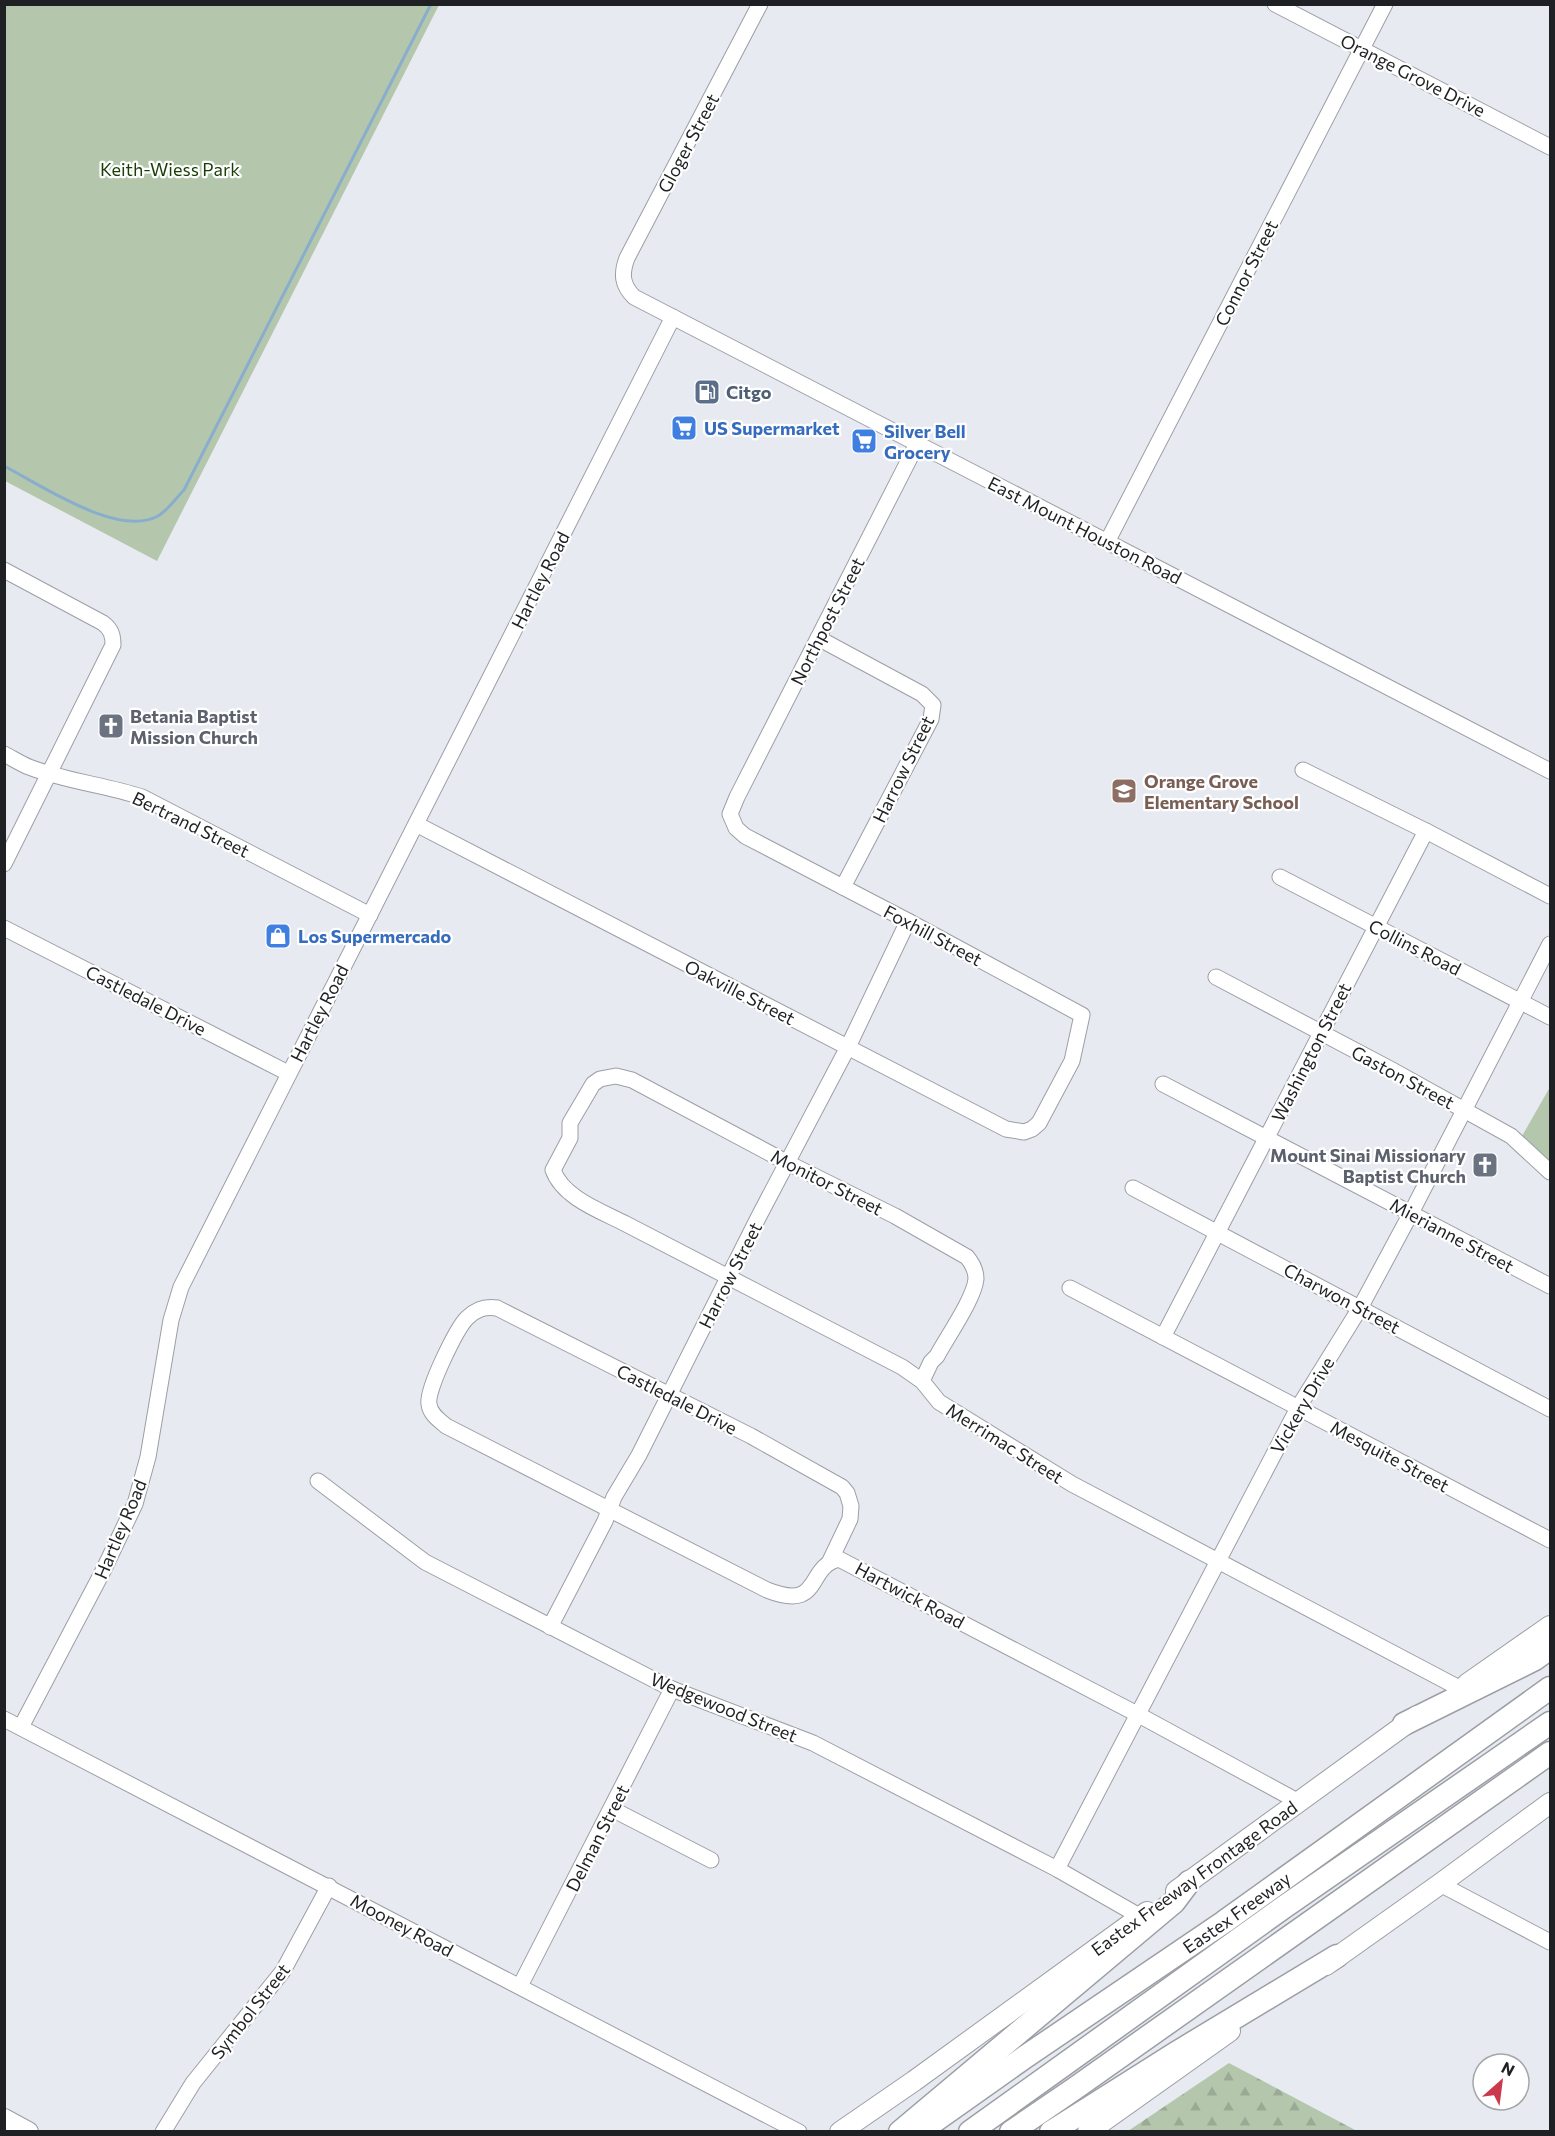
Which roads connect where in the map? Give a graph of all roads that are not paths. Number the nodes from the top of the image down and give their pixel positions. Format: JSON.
{"nodes":[{"id":1,"x":760,"y":4,"type":"edge"},
{"id":2,"x":1275,"y":4,"type":"edge"},
{"id":3,"x":1385,"y":4,"type":"edge"},
{"id":4,"x":1362,"y":49,"type":"junction"},
{"id":5,"x":1551,"y":147,"type":"edge"},
{"id":6,"x":624,"y":283,"type":"joint"},
{"id":7,"x":673,"y":317,"type":"junction"},
{"id":8,"x":917,"y":444,"type":"junction"},
{"id":9,"x":1107,"y":542,"type":"junction"},
{"id":10,"x":4,"y":570,"type":"edge"},
{"id":11,"x":818,"y":638,"type":"junction"},
{"id":12,"x":4,"y":754,"type":"edge"},
{"id":13,"x":1304,"y":770,"type":"dead end"},
{"id":14,"x":1551,"y":771,"type":"edge"},
{"id":15,"x":50,"y":774,"type":"junction"},
{"id":16,"x":737,"y":797,"type":"joint"},
{"id":17,"x":416,"y":824,"type":"junction"},
{"id":18,"x":1426,"y":831,"type":"junction"},
{"id":19,"x":4,"y":864,"type":"edge"},
{"id":20,"x":1280,"y":877,"type":"dead end"},
{"id":21,"x":843,"y":887,"type":"junction"},
{"id":22,"x":1551,"y":896,"type":"edge"},
{"id":23,"x":370,"y":915,"type":"junction"},
{"id":24,"x":908,"y":921,"type":"junction"},
{"id":25,"x":1376,"y":927,"type":"junction"},
{"id":26,"x":4,"y":928,"type":"edge"},
{"id":27,"x":1551,"y":944,"type":"edge"},
{"id":28,"x":1216,"y":977,"type":"dead end"},
{"id":29,"x":1520,"y":1002,"type":"junction"},
{"id":30,"x":1551,"y":1017,"type":"edge"},
{"id":31,"x":1321,"y":1034,"type":"junction"},
{"id":32,"x":848,"y":1047,"type":"junction"},
{"id":33,"x":288,"y":1073,"type":"junction"},
{"id":34,"x":1163,"y":1083,"type":"dead end"},
{"id":35,"x":1053,"y":1097,"type":"joint"},
{"id":36,"x":1464,"y":1110,"type":"junction"},
{"id":37,"x":574,"y":1117,"type":"joint"},
{"id":38,"x":1267,"y":1137,"type":"junction"},
{"id":39,"x":788,"y":1163,"type":"junction"},
{"id":40,"x":1551,"y":1172,"type":"edge"},
{"id":41,"x":1133,"y":1188,"type":"dead end"},
{"id":42,"x":1411,"y":1213,"type":"junction"},
{"id":43,"x":1217,"y":1233,"type":"junction"},
{"id":44,"x":729,"y":1277,"type":"junction"},
{"id":45,"x":1551,"y":1286,"type":"edge"},
{"id":46,"x":1070,"y":1288,"type":"dead end"},
{"id":47,"x":1360,"y":1308,"type":"junction"},
{"id":48,"x":1163,"y":1337,"type":"junction"},
{"id":49,"x":450,"y":1347,"type":"joint"},
{"id":50,"x":922,"y":1381,"type":"junction"},
{"id":51,"x":669,"y":1395,"type":"junction"},
{"id":52,"x":1298,"y":1408,"type":"junction"},
{"id":53,"x":1551,"y":1408,"type":"edge"},
{"id":54,"x":318,"y":1480,"type":"dead end"},
{"id":55,"x":609,"y":1510,"type":"junction"},
{"id":56,"x":1551,"y":1540,"type":"edge"},
{"id":57,"x":830,"y":1561,"type":"junction"},
{"id":58,"x":1219,"y":1561,"type":"junction"},
{"id":59,"x":1551,"y":1626,"type":"edge"},
{"id":60,"x":550,"y":1627,"type":"junction"},
{"id":61,"x":1551,"y":1648,"type":"edge"},
{"id":62,"x":1551,"y":1688,"type":"edge"},
{"id":63,"x":672,"y":1689,"type":"junction"},
{"id":64,"x":1461,"y":1689,"type":"junction"},
{"id":65,"x":1137,"y":1714,"type":"junction"},
{"id":66,"x":4,"y":1719,"type":"edge"},
{"id":67,"x":1551,"y":1723,"type":"edge"},
{"id":68,"x":1404,"y":1724,"type":"junction"},
{"id":69,"x":21,"y":1727,"type":"junction"},
{"id":70,"x":1551,"y":1753,"type":"edge"},
{"id":71,"x":1299,"y":1802,"type":"junction"},
{"id":72,"x":1551,"y":1803,"type":"edge"},
{"id":73,"x":612,"y":1809,"type":"junction"},
{"id":74,"x":711,"y":1860,"type":"dead end"},
{"id":75,"x":1057,"y":1869,"type":"junction"},
{"id":76,"x":1189,"y":1882,"type":"junction"},
{"id":77,"x":1440,"y":1884,"type":"junction"},
{"id":78,"x":329,"y":1886,"type":"junction"},
{"id":79,"x":1141,"y":1917,"type":"junction"},
{"id":80,"x":1551,"y":1942,"type":"edge"},
{"id":81,"x":1337,"y":1956,"type":"junction"},
{"id":82,"x":520,"y":1986,"type":"junction"},
{"id":83,"x":4,"y":2119,"type":"edge"},
{"id":84,"x":28,"y":2132,"type":"edge"},
{"id":85,"x":163,"y":2132,"type":"edge"},
{"id":86,"x":799,"y":2132,"type":"edge"},
{"id":87,"x":840,"y":2132,"type":"edge"},
{"id":88,"x":900,"y":2132,"type":"edge"},
{"id":89,"x":919,"y":2132,"type":"edge"},
{"id":90,"x":970,"y":2132,"type":"edge"},
{"id":91,"x":1011,"y":2132,"type":"edge"},
{"id":92,"x":1051,"y":2132,"type":"edge"},
{"id":93,"x":1088,"y":2132,"type":"edge"}],
"edges":[{"from":1,"to":6,"type":"street","name":"Gloger Street"},
{"from":2,"to":4,"type":"street","name":"Orange Grove Drive"},
{"from":3,"to":4,"type":"street","name":"Connor Street"},
{"from":4,"to":5,"type":"street","name":"Orange Grove Drive"},
{"from":4,"to":9,"type":"street","name":"Connor Street"},
{"from":6,"to":7,"type":"street","name":"East Mount Houston Road"},
{"from":7,"to":8,"type":"street","name":"East Mount Houston Road"},
{"from":7,"to":17,"type":"street","name":"Hartley Road"},
{"from":8,"to":9,"type":"street","name":"East Mount Houston Road"},
{"from":8,"to":11,"type":"street","name":"Northpost Street"},
{"from":9,"to":14,"type":"street","name":"East Mount Houston Road"},
{"from":10,"to":15,"type":"street"},
{"from":11,"to":16,"type":"street","name":"Northpost Street"},
{"from":11,"to":21,"type":"street","name":"Harrow Street"},
{"from":12,"to":15,"type":"street","name":"Bertrand Street"},
{"from":13,"to":18,"type":"street"},
{"from":15,"to":19,"type":"street"},
{"from":15,"to":23,"type":"street","name":"Bertrand Street"},
{"from":16,"to":21,"type":"street","name":"Foxhill Street"},
{"from":17,"to":23,"type":"street","name":"Hartley Road"},
{"from":17,"to":32,"type":"street","name":"Oakville Street"},
{"from":18,"to":22,"type":"street"},
{"from":18,"to":25,"type":"street","name":"Washington Street"},
{"from":20,"to":25,"type":"street","name":"Collins Road"},
{"from":21,"to":24,"type":"street","name":"Foxhill Street"},
{"from":23,"to":33,"type":"street","name":"Hartley Road"},
{"from":24,"to":32,"type":"street","name":"Harrow Street"},
{"from":24,"to":35,"type":"street","name":"Foxhill Street"},
{"from":25,"to":29,"type":"street","name":"Collins Road"},
{"from":25,"to":31,"type":"street","name":"Washington Street"},
{"from":26,"to":33,"type":"street","name":"Castledale Drive"},
{"from":27,"to":29,"type":"street","name":"Vickery Drive"},
{"from":28,"to":31,"type":"street","name":"Gaston Street"},
{"from":29,"to":30,"type":"street","name":"Collins Road"},
{"from":29,"to":36,"type":"street","name":"Vickery Drive"},
{"from":31,"to":36,"type":"street","name":"Gaston Street"},
{"from":31,"to":38,"type":"street","name":"Washington Street"},
{"from":32,"to":35,"type":"street","name":"Oakville Street"},
{"from":32,"to":39,"type":"street","name":"Harrow Street"},
{"from":33,"to":69,"type":"street","name":"Hartley Road"},
{"from":34,"to":38,"type":"street","name":"Mierianne Street"},
{"from":36,"to":40,"type":"street","name":"Gaston Street"},
{"from":36,"to":42,"type":"street","name":"Vickery Drive"},
{"from":37,"to":39,"type":"street","name":"Monitor Street"},
{"from":37,"to":44,"type":"street","name":"Merrimac Street"},
{"from":38,"to":42,"type":"street","name":"Mierianne Street"},
{"from":38,"to":43,"type":"street","name":"Washington Street"},
{"from":39,"to":44,"type":"street","name":"Harrow Street"},
{"from":39,"to":50,"type":"street","name":"Monitor Street"},
{"from":41,"to":43,"type":"street","name":"Charwon Street"},
{"from":42,"to":45,"type":"street","name":"Mierianne Street"},
{"from":42,"to":47,"type":"street","name":"Vickery Drive"},
{"from":43,"to":47,"type":"street","name":"Charwon Street"},
{"from":43,"to":48,"type":"street","name":"Washington Street"},
{"from":44,"to":50,"type":"street","name":"Merrimac Street"},
{"from":44,"to":51,"type":"street","name":"Harrow Street"},
{"from":46,"to":48,"type":"street","name":"Mesquite Street"},
{"from":47,"to":52,"type":"street","name":"Vickery Drive"},
{"from":47,"to":53,"type":"street","name":"Charwon Street"},
{"from":48,"to":52,"type":"street","name":"Mesquite Street"},
{"from":49,"to":51,"type":"street","name":"Castledale Drive"},
{"from":49,"to":55,"type":"street","name":"Hartwick Road"},
{"from":50,"to":58,"type":"street","name":"Merrimac Street"},
{"from":51,"to":55,"type":"street","name":"Harrow Street"},
{"from":51,"to":57,"type":"street","name":"Castledale Drive"},
{"from":52,"to":56,"type":"street","name":"Mesquite Street"},
{"from":52,"to":58,"type":"street","name":"Vickery Drive"},
{"from":54,"to":60,"type":"street","name":"Wedgewood Street"},
{"from":55,"to":57,"type":"street","name":"Hartwick Road"},
{"from":55,"to":60,"type":"street","name":"Harrow Street"},
{"from":57,"to":65,"type":"street","name":"Hartwick Road"},
{"from":58,"to":64,"type":"street","name":"Merrimac Street"},
{"from":58,"to":65,"type":"street","name":"Vickery Drive"},
{"from":59,"to":64,"type":"main road","name":"Eastex Freeway Frontage Road"},
{"from":60,"to":63,"type":"street","name":"Wedgewood Street"},
{"from":61,"to":68,"type":"highway"},
{"from":62,"to":89,"type":"highway","name":"Eastex Freeway"},
{"from":63,"to":73,"type":"street","name":"Delman Street"},
{"from":63,"to":75,"type":"street","name":"Wedgewood Street"},
{"from":64,"to":68,"type":"main road","name":"Eastex Freeway Frontage Road"},
{"from":65,"to":71,"type":"street","name":"Hartwick Road"},
{"from":65,"to":75,"type":"street","name":"Vickery Drive"},
{"from":66,"to":69,"type":"street","name":"Mooney Road"},
{"from":67,"to":90,"type":"highway"},
{"from":68,"to":71,"type":"main road","name":"Eastex Freeway Frontage Road"},
{"from":69,"to":78,"type":"street","name":"Mooney Road"},
{"from":70,"to":91,"type":"highway"},
{"from":71,"to":76,"type":"main road","name":"Eastex Freeway Frontage Road"},
{"from":72,"to":77,"type":"main road"},
{"from":73,"to":74,"type":"street"},
{"from":73,"to":82,"type":"street","name":"Delman Street"},
{"from":75,"to":79,"type":"street","name":"Wedgewood Street"},
{"from":76,"to":79,"type":"main road","name":"Eastex Freeway Frontage Road"},
{"from":76,"to":88,"type":"highway"},
{"from":77,"to":80,"type":"street"},
{"from":77,"to":81,"type":"main road"},
{"from":78,"to":82,"type":"street","name":"Mooney Road"},
{"from":78,"to":85,"type":"street","name":"Symbol Street"},
{"from":79,"to":87,"type":"main road","name":"Eastex Freeway Frontage Road"},
{"from":81,"to":92,"type":"highway"},
{"from":81,"to":93,"type":"main road"},
{"from":82,"to":86,"type":"street","name":"Mooney Road"},
{"from":83,"to":84,"type":"main road"}]}
